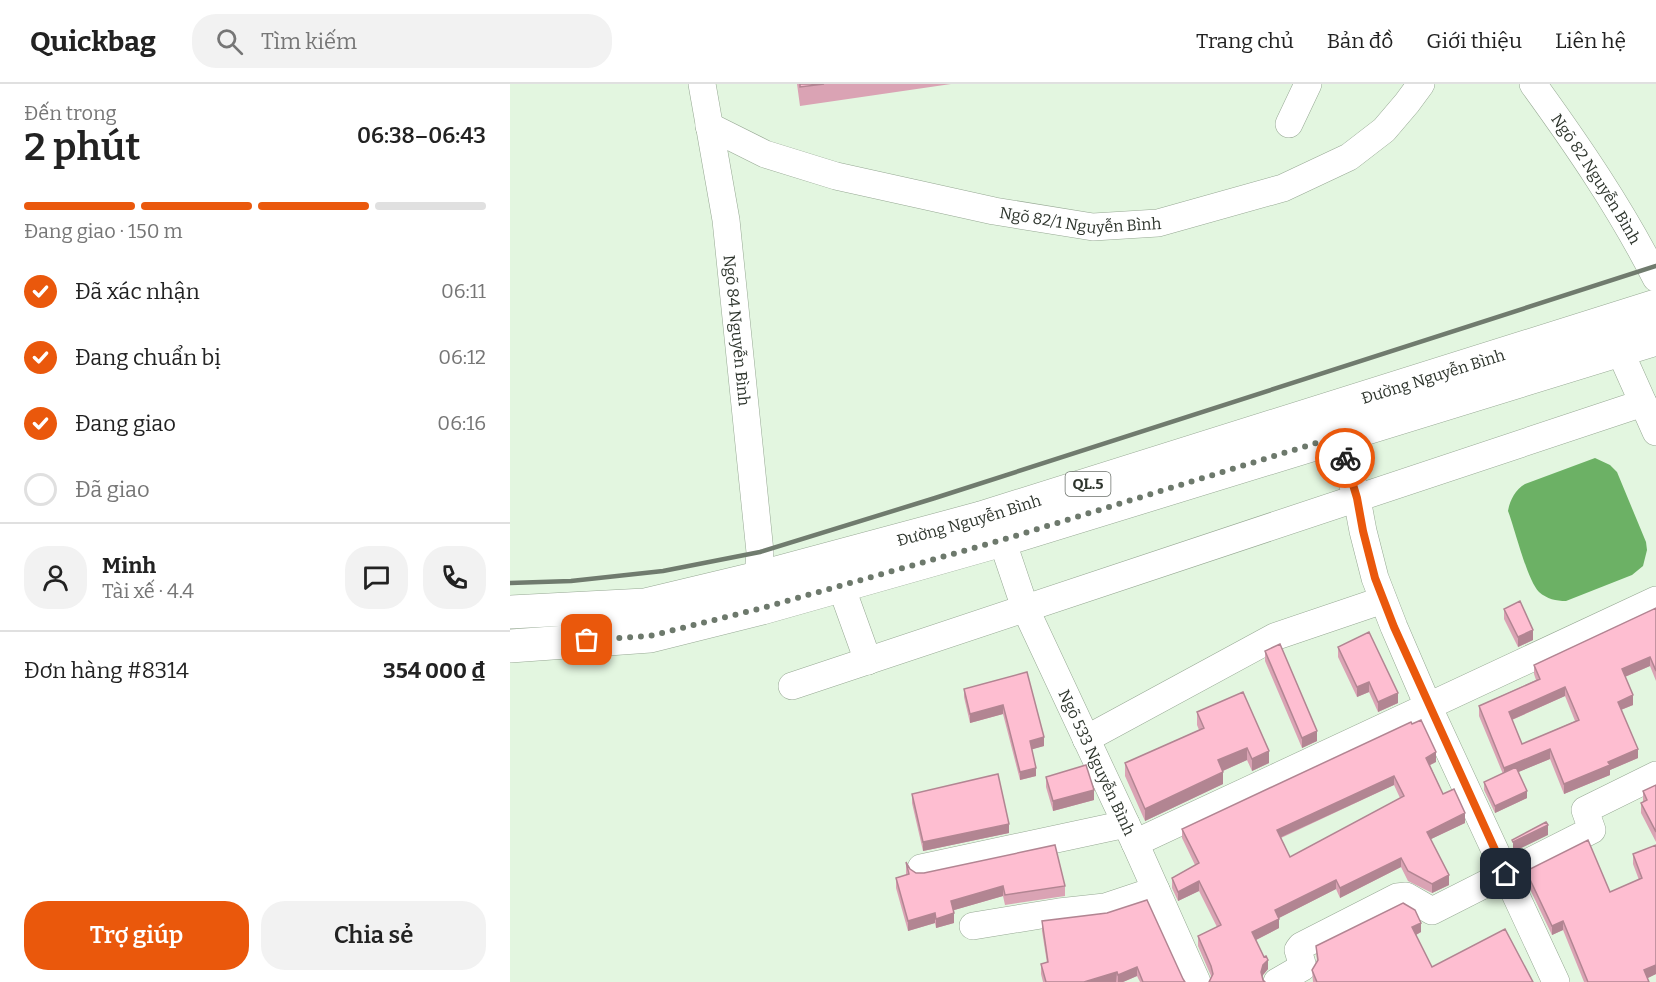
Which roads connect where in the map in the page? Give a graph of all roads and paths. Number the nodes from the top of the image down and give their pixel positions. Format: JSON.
{"nodes":[{"id":1,"x":702,"y":84,"type":"edge"},
{"id":2,"x":1308,"y":84,"type":"edge"},
{"id":3,"x":1421,"y":84,"type":"edge"},
{"id":4,"x":1533,"y":84,"type":"edge"},
{"id":5,"x":1289,"y":123,"type":"dead end"},
{"id":6,"x":709,"y":126,"type":"junction"},
{"id":7,"x":1656,"y":278,"type":"edge"},
{"id":8,"x":1656,"y":306,"type":"edge"},
{"id":9,"x":1656,"y":339,"type":"edge"},
{"id":10,"x":1620,"y":349,"type":"junction"},
{"id":11,"x":1643,"y":403,"type":"junction"},
{"id":12,"x":1656,"y":432,"type":"edge"},
{"id":13,"x":1339,"y":436,"type":"junction"},
{"id":14,"x":1357,"y":498,"type":"junction"},
{"id":15,"x":1002,"y":540,"type":"junction"},
{"id":16,"x":758,"y":578,"type":"junction"},
{"id":17,"x":841,"y":586,"type":"junction"},
{"id":18,"x":1383,"y":600,"type":"junction"},
{"id":19,"x":1656,"y":600,"type":"edge"},
{"id":20,"x":1025,"y":608,"type":"junction"},
{"id":21,"x":510,"y":612,"type":"edge"},
{"id":22,"x":510,"y":646,"type":"edge"},
{"id":23,"x":868,"y":661,"type":"junction"},
{"id":24,"x":792,"y":686,"type":"dead end"},
{"id":25,"x":1428,"y":706,"type":"junction"},
{"id":26,"x":1086,"y":739,"type":"junction"},
{"id":27,"x":1656,"y":775,"type":"edge"},
{"id":28,"x":1131,"y":833,"type":"junction"},
{"id":29,"x":921,"y":868,"type":"dead end"},
{"id":30,"x":1506,"y":874,"type":"junction"},
{"id":31,"x":1156,"y":890,"type":"junction"},
{"id":32,"x":972,"y":926,"type":"dead end"},
{"id":33,"x":1197,"y":982,"type":"edge"},
{"id":34,"x":1277,"y":982,"type":"edge"},
{"id":35,"x":1556,"y":982,"type":"edge"}],
"edges":[{"from":1,"to":6,"type":"street","name":"Ngõ 84 Nguyễn Bình"},
{"from":2,"to":5,"type":"street"},
{"from":3,"to":6,"type":"street","name":"Ngõ 82/1 Nguyễn Bình"},
{"from":4,"to":7,"type":"street","name":"Ngõ 82 Nguyễn Bình"},
{"from":6,"to":16,"type":"street","name":"Ngõ 84 Nguyễn Bình"},
{"from":8,"to":16,"type":"highway","name":"Đường Nguyễn Bình","number":"QL.5"},
{"from":9,"to":10,"type":"highway","name":"Đường Nguyễn Bình","number":"QL.5"},
{"from":10,"to":11,"type":"street"},
{"from":10,"to":13,"type":"highway","name":"Đường Nguyễn Bình","number":"QL.5"},
{"from":11,"to":12,"type":"street"},
{"from":11,"to":14,"type":"street"},
{"from":13,"to":14,"type":"street"},
{"from":13,"to":15,"type":"highway","name":"Đường Nguyễn Bình","number":"QL.5"},
{"from":14,"to":18,"type":"street"},
{"from":14,"to":20,"type":"street"},
{"from":15,"to":17,"type":"highway","name":"Đường Nguyễn Bình","number":"QL.5"},
{"from":15,"to":20,"type":"street","name":"Ngõ 533 Nguyễn Bình"},
{"from":16,"to":21,"type":"highway","name":"Đường Nguyễn Bình","number":"QL.5"},
{"from":17,"to":22,"type":"highway","name":"Đường Nguyễn Bình","number":"QL.5"},
{"from":17,"to":23,"type":"street"},
{"from":18,"to":25,"type":"street"},
{"from":18,"to":26,"type":"street"},
{"from":19,"to":25,"type":"street"},
{"from":20,"to":23,"type":"street"},
{"from":20,"to":26,"type":"street","name":"Ngõ 533 Nguyễn Bình"},
{"from":23,"to":24,"type":"street"},
{"from":25,"to":28,"type":"street"},
{"from":25,"to":30,"type":"street"},
{"from":26,"to":28,"type":"street","name":"Ngõ 533 Nguyễn Bình"},
{"from":27,"to":30,"type":"street"},
{"from":28,"to":29,"type":"street"},
{"from":28,"to":31,"type":"street","name":"Ngõ 533 Nguyễn Bình"},
{"from":30,"to":34,"type":"street"},
{"from":30,"to":35,"type":"street"},
{"from":31,"to":32,"type":"street"},
{"from":31,"to":33,"type":"street","name":"Ngõ 533 Nguyễn Bình"}]}
